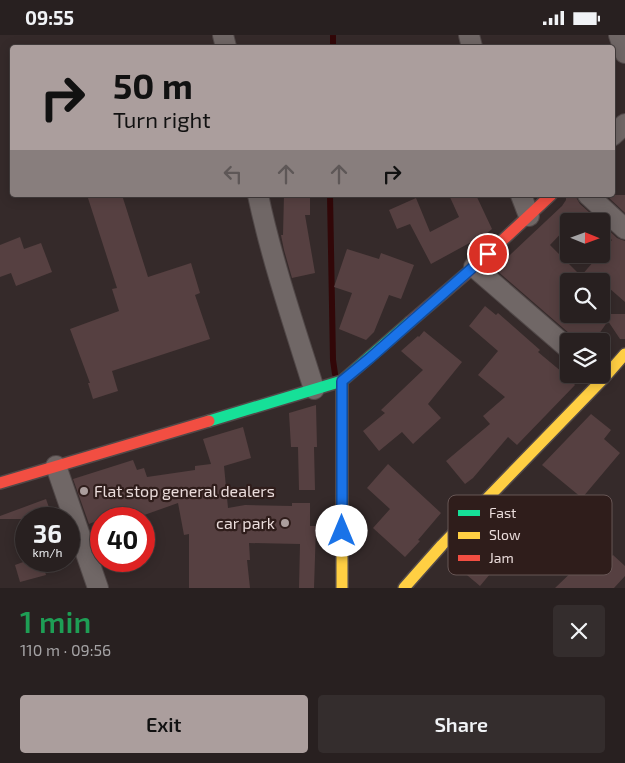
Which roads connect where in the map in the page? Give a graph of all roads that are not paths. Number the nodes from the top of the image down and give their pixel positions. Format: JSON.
{"nodes":[{"id":1,"x":619,"y":35,"type":"edge"},
{"id":2,"x":625,"y":53,"type":"edge"},
{"id":3,"x":625,"y":124,"type":"edge"},
{"id":4,"x":615,"y":133,"type":"edge"},
{"id":5,"x":258,"y":197,"type":"edge"},
{"id":6,"x":522,"y":197,"type":"edge"},
{"id":7,"x":549,"y":197,"type":"edge"},
{"id":8,"x":590,"y":197,"type":"edge"},
{"id":9,"x":529,"y":216,"type":"junction"},
{"id":10,"x":625,"y":229,"type":"edge"},
{"id":11,"x":474,"y":267,"type":"junction"},
{"id":12,"x":560,"y":341,"type":"edge"},
{"id":13,"x":625,"y":354,"type":"edge"},
{"id":14,"x":610,"y":367,"type":"edge"},
{"id":15,"x":342,"y":381,"type":"junction"},
{"id":16,"x":594,"y":383,"type":"edge"},
{"id":17,"x":314,"y":389,"type":"junction"},
{"id":18,"x":56,"y":466,"type":"junction"},
{"id":19,"x":0,"y":483,"type":"edge"},
{"id":20,"x":490,"y":495,"type":"edge"},
{"id":21,"x":448,"y":540,"type":"edge"},
{"id":22,"x":98,"y":588,"type":"edge"},
{"id":23,"x":342,"y":588,"type":"edge"},
{"id":24,"x":404,"y":588,"type":"edge"}],
"edges":[{"from":1,"to":2,"type":"street"},
{"from":3,"to":4,"type":"street"},
{"from":5,"to":17,"type":"street"},
{"from":6,"to":9,"type":"street"},
{"from":7,"to":9,"type":"street"},
{"from":8,"to":10,"type":"street"},
{"from":9,"to":11,"type":"street"},
{"from":11,"to":12,"type":"street"},
{"from":11,"to":15,"type":"street"},
{"from":13,"to":14,"type":"street"},
{"from":15,"to":17,"type":"street"},
{"from":15,"to":23,"type":"street"},
{"from":16,"to":20,"type":"street"},
{"from":17,"to":18,"type":"street"},
{"from":18,"to":19,"type":"street"},
{"from":18,"to":22,"type":"street"},
{"from":21,"to":24,"type":"street"}]}
